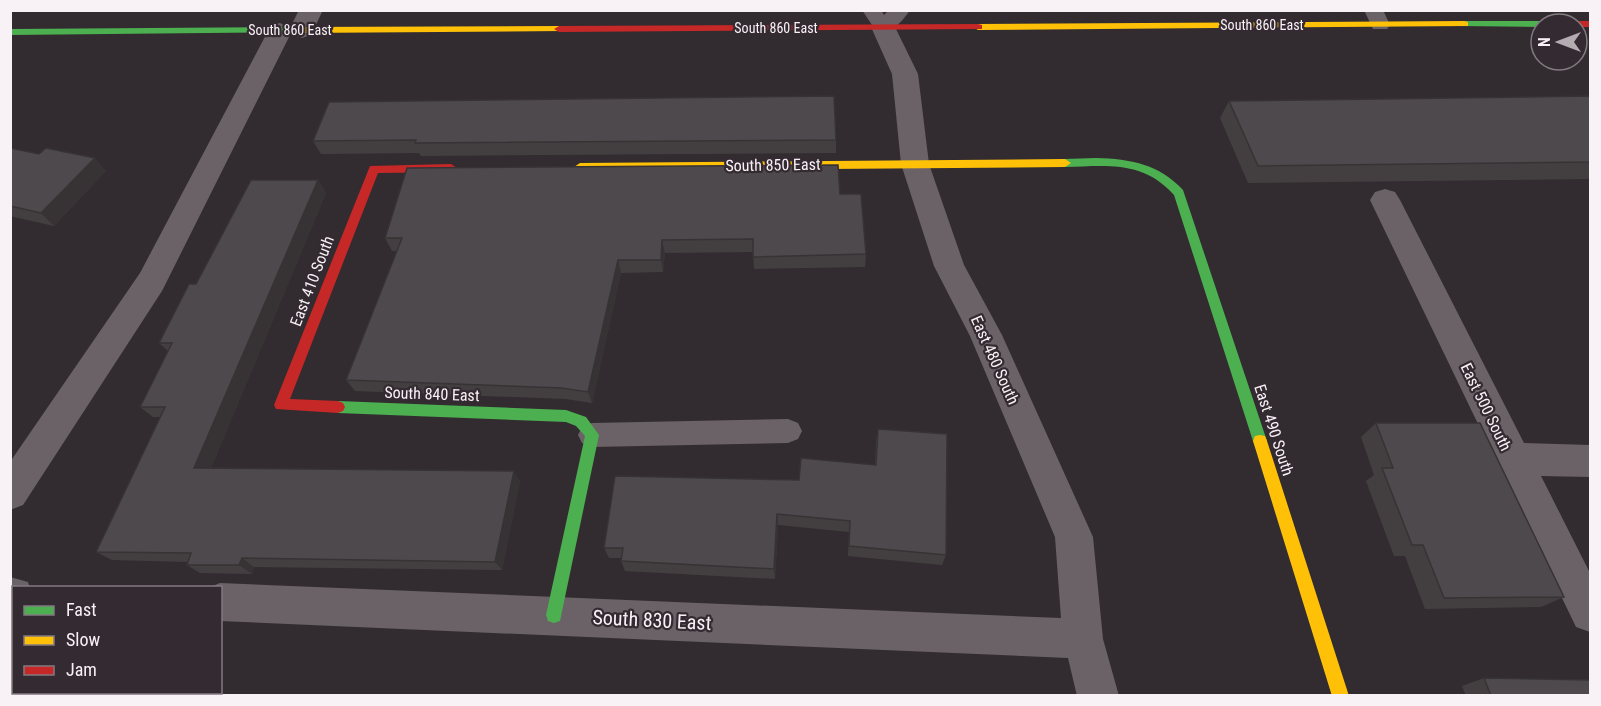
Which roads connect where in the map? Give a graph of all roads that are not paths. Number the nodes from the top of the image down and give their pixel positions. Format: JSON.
{"nodes":[{"id":1,"x":885,"y":16,"type":"edge"},
{"id":2,"x":1377,"y":18,"type":"edge"},
{"id":3,"x":298,"y":24,"type":"edge"},
{"id":4,"x":1529,"y":24,"type":"edge"},
{"id":5,"x":10,"y":32,"type":"edge"},
{"id":6,"x":915,"y":164,"type":"junction"},
{"id":7,"x":562,"y":167,"type":"edge"},
{"id":8,"x":468,"y":168,"type":"edge"},
{"id":9,"x":1169,"y":178,"type":"joint"},
{"id":10,"x":1385,"y":200,"type":"dead end"},
{"id":11,"x":281,"y":405,"type":"joint"},
{"id":12,"x":586,"y":428,"type":"junction"},
{"id":13,"x":788,"y":431,"type":"dead end"},
{"id":14,"x":1512,"y":459,"type":"junction"},
{"id":15,"x":1590,"y":460,"type":"edge"},
{"id":16,"x":10,"y":493,"type":"edge"},
{"id":17,"x":222,"y":602,"type":"edge"},
{"id":18,"x":1590,"y":614,"type":"edge"},
{"id":19,"x":554,"y":615,"type":"junction"},
{"id":20,"x":1083,"y":639,"type":"junction"},
{"id":21,"x":1098,"y":696,"type":"edge"},
{"id":22,"x":1341,"y":696,"type":"edge"}],
"edges":[{"from":1,"to":2,"type":"street","name":"South 860 East"},
{"from":1,"to":3,"type":"street","name":"South 860 East"},
{"from":1,"to":6,"type":"street","name":"East 480 South"},
{"from":2,"to":4,"type":"street","name":"South 860 East"},
{"from":3,"to":5,"type":"street","name":"South 860 East"},
{"from":3,"to":16,"type":"street"},
{"from":6,"to":7,"type":"street","name":"South 850 East"},
{"from":6,"to":9,"type":"street","name":"South 850 East"},
{"from":6,"to":20,"type":"street","name":"East 480 South"},
{"from":8,"to":11,"type":"street","name":"East 410 South"},
{"from":9,"to":22,"type":"street","name":"East 490 South"},
{"from":10,"to":14,"type":"street","name":"East 500 South"},
{"from":11,"to":12,"type":"street","name":"South 840 East"},
{"from":12,"to":13,"type":"lane"},
{"from":12,"to":19,"type":"street"},
{"from":14,"to":15,"type":"street"},
{"from":14,"to":18,"type":"street","name":"East 500 South"},
{"from":17,"to":19,"type":"street","name":"South 830 East"},
{"from":19,"to":20,"type":"street","name":"South 830 East"},
{"from":20,"to":21,"type":"street","name":"East 480 South"}]}
